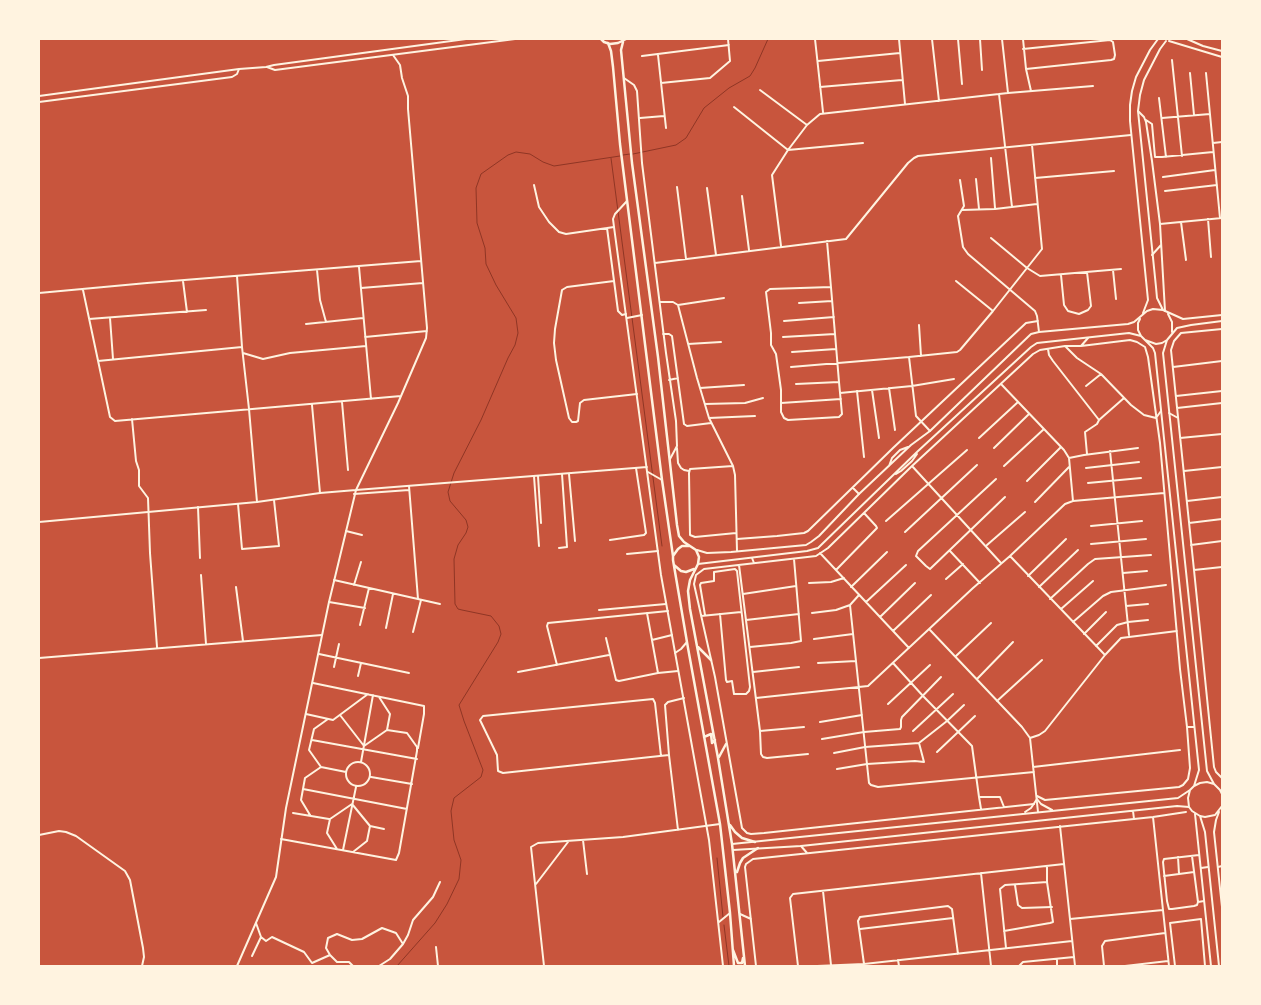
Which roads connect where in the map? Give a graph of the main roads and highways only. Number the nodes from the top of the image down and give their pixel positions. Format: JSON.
{"nodes":[{"id":1,"x":601,"y":39,"type":"edge"},
{"id":2,"x":626,"y":39,"type":"edge"},
{"id":3,"x":623,"y":42,"type":"junction"},
{"id":4,"x":608,"y":43,"type":"junction"},
{"id":5,"x":690,"y":546,"type":"junction"},
{"id":6,"x":673,"y":556,"type":"junction"},
{"id":7,"x":674,"y":565,"type":"junction"},
{"id":8,"x":694,"y":569,"type":"junction"},
{"id":9,"x":698,"y":647,"type":"junction"},
{"id":10,"x":711,"y":660,"type":"road end"},
{"id":11,"x":704,"y":737,"type":"junction"},
{"id":12,"x":715,"y":740,"type":"junction"},
{"id":13,"x":726,"y":744,"type":"road end"},
{"id":14,"x":718,"y":758,"type":"junction"},
{"id":15,"x":729,"y":823,"type":"junction"},
{"id":16,"x":755,"y":842,"type":"road end"},
{"id":17,"x":758,"y":848,"type":"road end"},
{"id":18,"x":736,"y":877,"type":"junction"},
{"id":19,"x":733,"y":950,"type":"junction"},
{"id":20,"x":744,"y":956,"type":"junction"},
{"id":21,"x":734,"y":966,"type":"edge"},
{"id":22,"x":745,"y":966,"type":"edge"}],
"edges":[{"from":1,"to":4,"type":"main road"},
{"from":2,"to":3,"type":"main road"},
{"from":3,"to":4,"type":"main road"},
{"from":3,"to":5,"type":"main road"},
{"from":4,"to":6,"type":"main road"},
{"from":5,"to":6,"type":"main road"},
{"from":5,"to":8,"type":"main road"},
{"from":6,"to":7,"type":"main road"},
{"from":7,"to":8,"type":"main road"},
{"from":7,"to":11,"type":"main road"},
{"from":8,"to":9,"type":"main road"},
{"from":9,"to":10,"type":"main road"},
{"from":9,"to":12,"type":"main road"},
{"from":11,"to":12,"type":"main road"},
{"from":11,"to":19,"type":"main road"},
{"from":12,"to":14,"type":"main road"},
{"from":13,"to":14,"type":"main road"},
{"from":14,"to":15,"type":"main road"},
{"from":15,"to":16,"type":"main road"},
{"from":15,"to":18,"type":"main road"},
{"from":17,"to":18,"type":"main road"},
{"from":18,"to":20,"type":"main road"},
{"from":19,"to":20,"type":"main road"},
{"from":19,"to":21,"type":"main road"},
{"from":20,"to":22,"type":"main road"}]}
